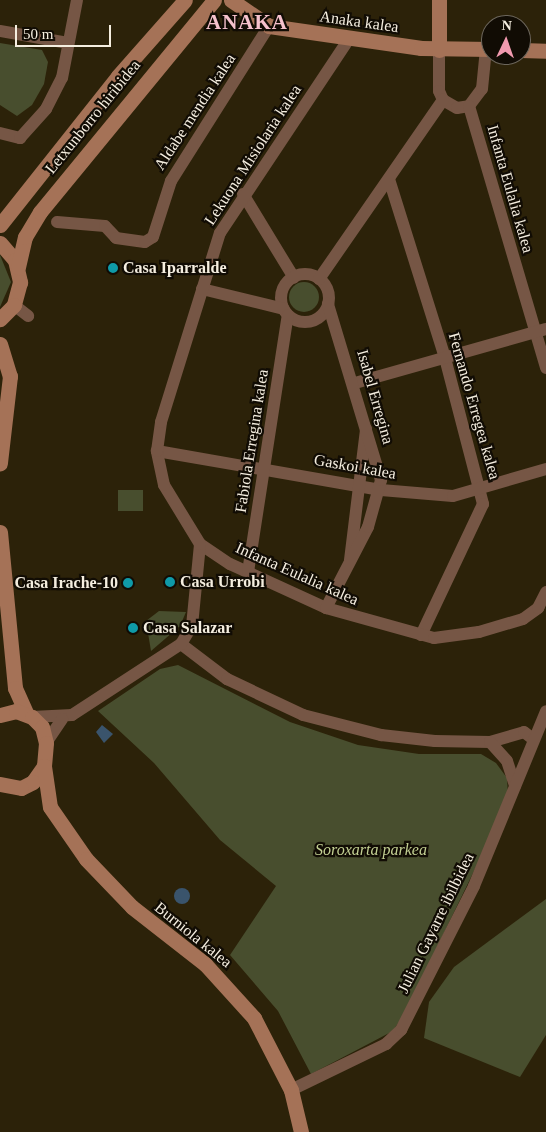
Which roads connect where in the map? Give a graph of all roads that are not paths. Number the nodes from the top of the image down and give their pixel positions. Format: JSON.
{"nodes":[{"id":1,"x":77,"y":0,"type":"edge"},
{"id":2,"x":185,"y":0,"type":"edge"},
{"id":3,"x":214,"y":0,"type":"edge"},
{"id":4,"x":231,"y":0,"type":"edge"},
{"id":5,"x":439,"y":0,"type":"edge"},
{"id":6,"x":269,"y":26,"type":"junction"},
{"id":7,"x":0,"y":31,"type":"edge"},
{"id":8,"x":349,"y":39,"type":"junction"},
{"id":9,"x":68,"y":43,"type":"junction"},
{"id":10,"x":481,"y":49,"type":"edge"},
{"id":11,"x":439,"y":50,"type":"junction"},
{"id":12,"x":531,"y":50,"type":"edge"},
{"id":13,"x":546,"y":51,"type":"edge"},
{"id":14,"x":486,"y":65,"type":"edge"},
{"id":15,"x":443,"y":100,"type":"junction"},
{"id":16,"x":463,"y":107,"type":"junction"},
{"id":17,"x":3,"y":135,"type":"edge"},
{"id":18,"x":388,"y":179,"type":"junction"},
{"id":19,"x":243,"y":194,"type":"junction"},
{"id":20,"x":57,"y":222,"type":"dead end"},
{"id":21,"x":0,"y":225,"type":"edge"},
{"id":22,"x":0,"y":243,"type":"edge"},
{"id":23,"x":18,"y":267,"type":"junction"},
{"id":24,"x":294,"y":278,"type":"junction"},
{"id":25,"x":319,"y":279,"type":"junction"},
{"id":26,"x":202,"y":289,"type":"junction"},
{"id":27,"x":328,"y":304,"type":"junction"},
{"id":28,"x":286,"y":312,"type":"junction"},
{"id":29,"x":6,"y":313,"type":"edge"},
{"id":30,"x":28,"y":316,"type":"dead end"},
{"id":31,"x":541,"y":331,"type":"edge"},
{"id":32,"x":1,"y":345,"type":"edge"},
{"id":33,"x":445,"y":358,"type":"junction"},
{"id":34,"x":546,"y":368,"type":"edge"},
{"id":35,"x":355,"y":383,"type":"junction"},
{"id":36,"x":366,"y":424,"type":"junction"},
{"id":37,"x":157,"y":452,"type":"junction"},
{"id":38,"x":0,"y":463,"type":"edge"},
{"id":39,"x":264,"y":467,"type":"junction"},
{"id":40,"x":546,"y":469,"type":"edge"},
{"id":41,"x":357,"y":485,"type":"junction"},
{"id":42,"x":481,"y":487,"type":"junction"},
{"id":43,"x":381,"y":490,"type":"junction"},
{"id":44,"x":0,"y":532,"type":"edge"},
{"id":45,"x":200,"y":544,"type":"junction"},
{"id":46,"x":350,"y":560,"type":"junction"},
{"id":47,"x":248,"y":572,"type":"junction"},
{"id":48,"x":546,"y":592,"type":"edge"},
{"id":49,"x":326,"y":608,"type":"junction"},
{"id":50,"x":421,"y":635,"type":"junction"},
{"id":51,"x":181,"y":644,"type":"junction"},
{"id":52,"x":15,"y":688,"type":"junction"},
{"id":53,"x":546,"y":711,"type":"edge"},
{"id":54,"x":0,"y":714,"type":"edge"},
{"id":55,"x":29,"y":715,"type":"junction"},
{"id":56,"x":62,"y":719,"type":"junction"},
{"id":57,"x":533,"y":738,"type":"junction"},
{"id":58,"x":490,"y":742,"type":"junction"},
{"id":59,"x":46,"y":743,"type":"junction"},
{"id":60,"x":527,"y":753,"type":"junction"},
{"id":61,"x":501,"y":754,"type":"junction"},
{"id":62,"x":44,"y":766,"type":"junction"},
{"id":63,"x":515,"y":786,"type":"junction"},
{"id":64,"x":9,"y":788,"type":"edge"},
{"id":65,"x":50,"y":807,"type":"junction"},
{"id":66,"x":290,"y":1090,"type":"junction"},
{"id":67,"x":301,"y":1132,"type":"edge"}],
"edges":[{"from":1,"to":9,"type":"street"},
{"from":2,"to":21,"type":"street","name":"Letxunborro hiribidea"},
{"from":3,"to":23,"type":"street","name":"Letxunborro hiribidea"},
{"from":4,"to":6,"type":"street","name":"Anaka kalea"},
{"from":5,"to":11,"type":"street"},
{"from":6,"to":8,"type":"street","name":"Anaka kalea"},
{"from":6,"to":20,"type":"street","name":"Aldabe mendia kalea"},
{"from":7,"to":9,"type":"street"},
{"from":8,"to":11,"type":"street","name":"Anaka kalea"},
{"from":8,"to":19,"type":"street","name":"Lekuona Misiolaria kalea"},
{"from":9,"to":17,"type":"street"},
{"from":10,"to":11,"type":"street","name":"Anaka kalea"},
{"from":11,"to":15,"type":"street"},
{"from":12,"to":13,"type":"street"},
{"from":14,"to":16,"type":"street"},
{"from":15,"to":16,"type":"street"},
{"from":15,"to":18,"type":"street"},
{"from":16,"to":31,"type":"street","name":"Infanta Eulalia kalea"},
{"from":18,"to":25,"type":"street"},
{"from":18,"to":33,"type":"street","name":"Fernando Erregea kalea"},
{"from":19,"to":24,"type":"street"},
{"from":19,"to":26,"type":"street","name":"Lekuona Misiolaria kalea"},
{"from":22,"to":23,"type":"street"},
{"from":23,"to":29,"type":"street","name":"Letxunborro hiribidea"},
{"from":24,"to":25,"type":"street"},
{"from":24,"to":28,"type":"street"},
{"from":25,"to":27,"type":"street"},
{"from":26,"to":28,"type":"street"},
{"from":26,"to":37,"type":"street","name":"Lekuona Misiolaria kalea"},
{"from":27,"to":28,"type":"street"},
{"from":27,"to":35,"type":"street","name":"Isabel Erregina"},
{"from":28,"to":39,"type":"street","name":"Fabiola Erregina kalea"},
{"from":29,"to":30,"type":"street"},
{"from":29,"to":32,"type":"street"},
{"from":31,"to":33,"type":"street"},
{"from":31,"to":34,"type":"street","name":"Infanta Eulalia kalea"},
{"from":32,"to":38,"type":"street"},
{"from":33,"to":35,"type":"street"},
{"from":33,"to":42,"type":"street","name":"Fernando Erregea kalea"},
{"from":35,"to":36,"type":"street","name":"Isabel Erregina"},
{"from":36,"to":41,"type":"street"},
{"from":36,"to":43,"type":"street","name":"Isabel Erregina"},
{"from":37,"to":39,"type":"street","name":"Gaskoi kalea"},
{"from":37,"to":45,"type":"street","name":"Lekuona Misiolaria kalea"},
{"from":39,"to":41,"type":"street","name":"Gaskoi kalea"},
{"from":39,"to":47,"type":"street","name":"Fabiola Erregina kalea"},
{"from":40,"to":42,"type":"street","name":"Gaskoi kalea"},
{"from":41,"to":43,"type":"street","name":"Gaskoi kalea"},
{"from":41,"to":46,"type":"street"},
{"from":42,"to":43,"type":"street","name":"Gaskoi kalea"},
{"from":42,"to":50,"type":"street","name":"Fernando Erregea kalea"},
{"from":43,"to":46,"type":"street"},
{"from":44,"to":52,"type":"street"},
{"from":45,"to":47,"type":"street","name":"Infanta Eulalia kalea"},
{"from":45,"to":51,"type":"street"},
{"from":46,"to":49,"type":"street"},
{"from":47,"to":49,"type":"street","name":"Infanta Eulalia kalea"},
{"from":48,"to":50,"type":"street","name":"Infanta Eulalia kalea"},
{"from":49,"to":50,"type":"street","name":"Infanta Eulalia kalea"},
{"from":51,"to":56,"type":"street"},
{"from":51,"to":58,"type":"street"},
{"from":52,"to":54,"type":"street"},
{"from":52,"to":55,"type":"street"},
{"from":53,"to":57,"type":"street","name":"Julian Gayarre ibilbidea"},
{"from":54,"to":55,"type":"street"},
{"from":55,"to":56,"type":"street"},
{"from":55,"to":59,"type":"street"},
{"from":56,"to":59,"type":"street"},
{"from":57,"to":58,"type":"street"},
{"from":57,"to":60,"type":"street","name":"Julian Gayarre ibilbidea"},
{"from":58,"to":61,"type":"street"},
{"from":59,"to":62,"type":"street","name":"Burniola kalea"},
{"from":60,"to":61,"type":"street"},
{"from":60,"to":63,"type":"street","name":"Julian Gayarre ibilbidea"},
{"from":61,"to":63,"type":"street"},
{"from":62,"to":64,"type":"street"},
{"from":62,"to":65,"type":"street","name":"Burniola kalea"},
{"from":63,"to":66,"type":"street","name":"Julian Gayarre ibilbidea"},
{"from":64,"to":65,"type":"street","name":"Burniola kalea"},
{"from":65,"to":66,"type":"street","name":"Burniola kalea"},
{"from":66,"to":67,"type":"street","name":"Burniola kalea"}]}
